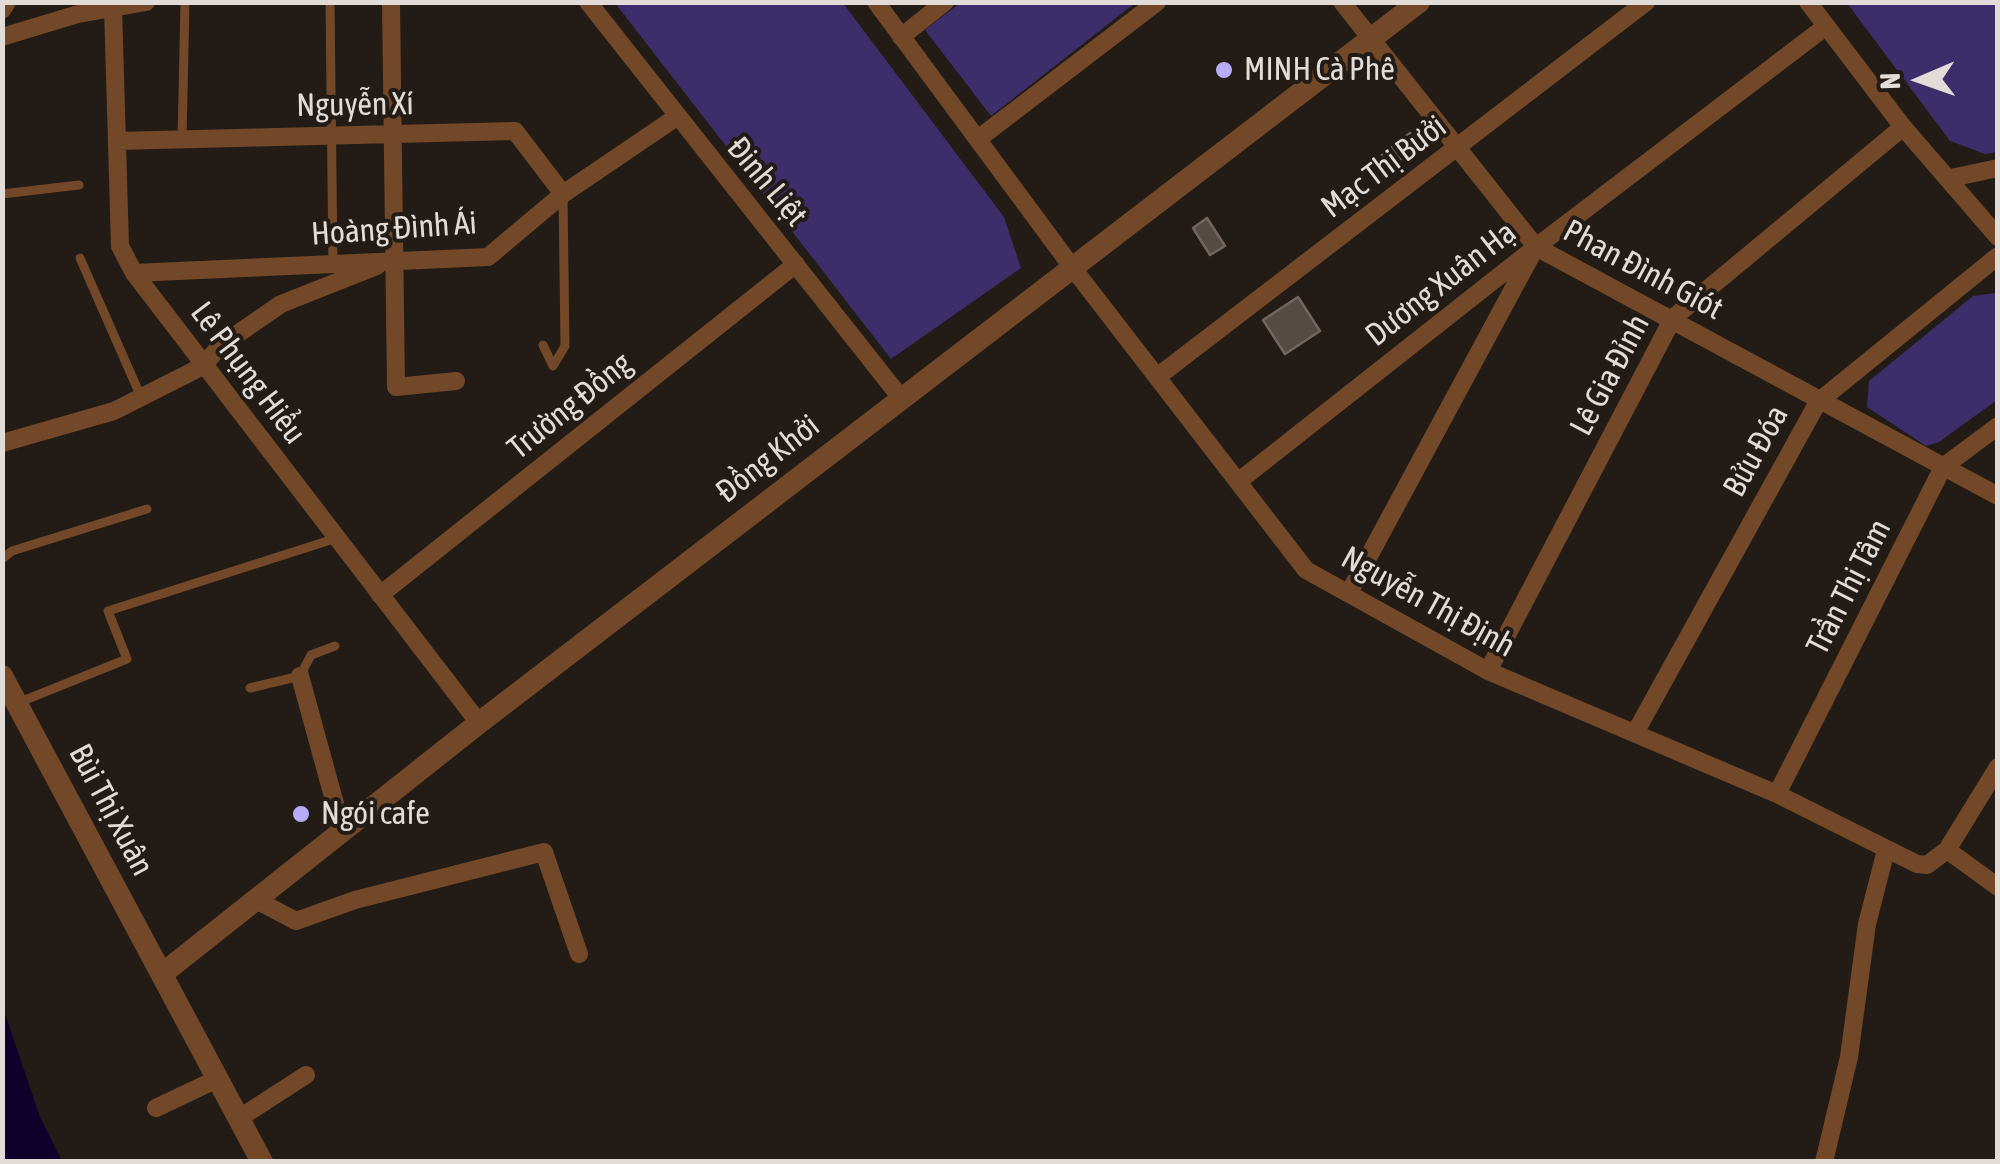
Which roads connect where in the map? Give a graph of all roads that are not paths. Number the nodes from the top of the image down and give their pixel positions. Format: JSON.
{"nodes":[{"id":1,"x":7,"y":2,"type":"edge"},
{"id":2,"x":146,"y":2,"type":"edge"},
{"id":3,"x":185,"y":2,"type":"edge"},
{"id":4,"x":330,"y":2,"type":"edge"},
{"id":5,"x":392,"y":2,"type":"edge"},
{"id":6,"x":588,"y":2,"type":"edge"},
{"id":7,"x":876,"y":2,"type":"edge"},
{"id":8,"x":945,"y":2,"type":"edge"},
{"id":9,"x":1156,"y":2,"type":"edge"},
{"id":10,"x":1342,"y":2,"type":"edge"},
{"id":11,"x":1420,"y":2,"type":"edge"},
{"id":12,"x":1646,"y":2,"type":"edge"},
{"id":13,"x":1808,"y":2,"type":"edge"},
{"id":14,"x":113,"y":7,"type":"junction"},
{"id":15,"x":2,"y":10,"type":"edge"},
{"id":16,"x":1825,"y":27,"type":"junction"},
{"id":17,"x":901,"y":36,"type":"junction"},
{"id":18,"x":2,"y":37,"type":"edge"},
{"id":19,"x":1372,"y":42,"type":"junction"},
{"id":20,"x":675,"y":118,"type":"junction"},
{"id":21,"x":1903,"y":127,"type":"junction"},
{"id":22,"x":395,"y":134,"type":"junction"},
{"id":23,"x":332,"y":136,"type":"junction"},
{"id":24,"x":978,"y":138,"type":"junction"},
{"id":25,"x":182,"y":140,"type":"junction"},
{"id":26,"x":117,"y":141,"type":"junction"},
{"id":27,"x":1458,"y":150,"type":"junction"},
{"id":28,"x":1998,"y":168,"type":"edge"},
{"id":29,"x":1950,"y":178,"type":"junction"},
{"id":30,"x":79,"y":185,"type":"dead end"},
{"id":31,"x":2,"y":194,"type":"edge"},
{"id":32,"x":563,"y":194,"type":"junction"},
{"id":33,"x":1998,"y":237,"type":"edge"},
{"id":34,"x":1536,"y":247,"type":"junction"},
{"id":35,"x":1998,"y":256,"type":"edge"},
{"id":36,"x":80,"y":258,"type":"dead end"},
{"id":37,"x":396,"y":258,"type":"junction"},
{"id":38,"x":796,"y":264,"type":"junction"},
{"id":39,"x":332,"y":265,"type":"junction"},
{"id":40,"x":1072,"y":267,"type":"junction"},
{"id":41,"x":134,"y":273,"type":"junction"},
{"id":42,"x":1673,"y":318,"type":"junction"},
{"id":43,"x":544,"y":345,"type":"dead end"},
{"id":44,"x":203,"y":366,"type":"junction"},
{"id":45,"x":1158,"y":377,"type":"junction"},
{"id":46,"x":456,"y":381,"type":"dead end"},
{"id":47,"x":141,"y":397,"type":"junction"},
{"id":48,"x":902,"y":398,"type":"junction"},
{"id":49,"x":1818,"y":402,"type":"junction"},
{"id":50,"x":1998,"y":426,"type":"edge"},
{"id":51,"x":2,"y":442,"type":"edge"},
{"id":52,"x":1943,"y":467,"type":"junction"},
{"id":53,"x":1239,"y":481,"type":"junction"},
{"id":54,"x":1998,"y":496,"type":"edge"},
{"id":55,"x":146,"y":508,"type":"dead end"},
{"id":56,"x":337,"y":538,"type":"junction"},
{"id":57,"x":2,"y":559,"type":"edge"},
{"id":58,"x":1348,"y":592,"type":"junction"},
{"id":59,"x":380,"y":596,"type":"junction"},
{"id":60,"x":335,"y":646,"type":"dead end"},
{"id":61,"x":1488,"y":671,"type":"junction"},
{"id":62,"x":2,"y":676,"type":"edge"},
{"id":63,"x":300,"y":676,"type":"junction"},
{"id":64,"x":250,"y":688,"type":"dead end"},
{"id":65,"x":17,"y":703,"type":"junction"},
{"id":66,"x":479,"y":723,"type":"junction"},
{"id":67,"x":1636,"y":732,"type":"junction"},
{"id":68,"x":1998,"y":767,"type":"edge"},
{"id":69,"x":1777,"y":794,"type":"junction"},
{"id":70,"x":342,"y":833,"type":"junction"},
{"id":71,"x":1886,"y":850,"type":"junction"},
{"id":72,"x":1946,"y":850,"type":"junction"},
{"id":73,"x":1998,"y":888,"type":"edge"},
{"id":74,"x":258,"y":901,"type":"junction"},
{"id":75,"x":579,"y":954,"type":"dead end"},
{"id":76,"x":162,"y":974,"type":"junction"},
{"id":77,"x":306,"y":1076,"type":"dead end"},
{"id":78,"x":217,"y":1078,"type":"junction"},
{"id":79,"x":156,"y":1108,"type":"dead end"},
{"id":80,"x":238,"y":1119,"type":"junction"},
{"id":81,"x":262,"y":1162,"type":"edge"},
{"id":82,"x":1824,"y":1162,"type":"edge"}],
"edges":[{"from":1,"to":15,"type":"street"},
{"from":2,"to":14,"type":"street"},
{"from":3,"to":25,"type":"lane"},
{"from":4,"to":23,"type":"lane"},
{"from":5,"to":22,"type":"street"},
{"from":6,"to":20,"type":"street","name":"Đinh Liệt"},
{"from":7,"to":17,"type":"street","name":"Nguyễn Thị Định"},
{"from":8,"to":17,"type":"street"},
{"from":9,"to":24,"type":"street"},
{"from":10,"to":19,"type":"street","name":"Phan Đình Giót"},
{"from":11,"to":19,"type":"street","name":"Đồng Khởi"},
{"from":12,"to":27,"type":"street","name":"Mạc Thị Bưởi"},
{"from":13,"to":16,"type":"street"},
{"from":14,"to":18,"type":"street"},
{"from":14,"to":26,"type":"street","name":"Lê Phụng Hiểu"},
{"from":16,"to":21,"type":"street"},
{"from":16,"to":34,"type":"street","name":"Dương Xuân Hạ"},
{"from":17,"to":24,"type":"street","name":"Nguyễn Thị Định"},
{"from":19,"to":27,"type":"street","name":"Phan Đình Giót"},
{"from":19,"to":40,"type":"street","name":"Đồng Khởi"},
{"from":20,"to":32,"type":"street","name":"Hoàng Đình Ái"},
{"from":20,"to":38,"type":"street","name":"Đinh Liệt"},
{"from":21,"to":29,"type":"street"},
{"from":21,"to":42,"type":"street","name":"Lê Gia Đỉnh"},
{"from":22,"to":23,"type":"street","name":"Nguyễn Xí"},
{"from":22,"to":32,"type":"street","name":"Nguyễn Xí"},
{"from":22,"to":37,"type":"street"},
{"from":23,"to":25,"type":"street","name":"Nguyễn Xí"},
{"from":23,"to":39,"type":"lane"},
{"from":24,"to":40,"type":"street","name":"Nguyễn Thị Định"},
{"from":25,"to":26,"type":"street","name":"Nguyễn Xí"},
{"from":26,"to":41,"type":"street","name":"Lê Phụng Hiểu"},
{"from":27,"to":34,"type":"street","name":"Phan Đình Giót"},
{"from":27,"to":45,"type":"street","name":"Mạc Thị Bưởi"},
{"from":28,"to":29,"type":"street"},
{"from":29,"to":33,"type":"street"},
{"from":30,"to":31,"type":"lane"},
{"from":32,"to":37,"type":"street","name":"Hoàng Đình Ái"},
{"from":32,"to":43,"type":"lane"},
{"from":34,"to":42,"type":"street","name":"Phan Đình Giót"},
{"from":34,"to":53,"type":"street","name":"Dương Xuân Hạ"},
{"from":34,"to":58,"type":"street"},
{"from":35,"to":49,"type":"street","name":"Bửu Đóa"},
{"from":36,"to":47,"type":"lane"},
{"from":37,"to":39,"type":"street","name":"Hoàng Đình Ái"},
{"from":37,"to":44,"type":"street"},
{"from":37,"to":46,"type":"street"},
{"from":38,"to":48,"type":"street","name":"Đinh Liệt"},
{"from":38,"to":59,"type":"street","name":"Trường Đồng"},
{"from":39,"to":41,"type":"street","name":"Hoàng Đình Ái"},
{"from":40,"to":45,"type":"street","name":"Nguyễn Thị Định"},
{"from":40,"to":48,"type":"street","name":"Đồng Khởi"},
{"from":41,"to":44,"type":"street","name":"Lê Phụng Hiểu"},
{"from":42,"to":49,"type":"street","name":"Phan Đình Giót"},
{"from":42,"to":61,"type":"street","name":"Lê Gia Đỉnh"},
{"from":44,"to":47,"type":"street"},
{"from":44,"to":56,"type":"street","name":"Lê Phụng Hiểu"},
{"from":45,"to":53,"type":"street","name":"Nguyễn Thị Định"},
{"from":47,"to":51,"type":"street"},
{"from":48,"to":66,"type":"street","name":"Đồng Khởi"},
{"from":49,"to":52,"type":"street","name":"Phan Đình Giót"},
{"from":49,"to":67,"type":"street","name":"Bửu Đóa"},
{"from":50,"to":52,"type":"street","name":"Trần Thị Tâm"},
{"from":52,"to":54,"type":"street","name":"Phan Đình Giót"},
{"from":52,"to":69,"type":"street","name":"Trần Thị Tâm"},
{"from":53,"to":58,"type":"street","name":"Nguyễn Thị Định"},
{"from":55,"to":57,"type":"lane"},
{"from":56,"to":59,"type":"street","name":"Lê Phụng Hiểu"},
{"from":56,"to":65,"type":"lane"},
{"from":58,"to":61,"type":"street","name":"Nguyễn Thị Định"},
{"from":59,"to":66,"type":"street","name":"Lê Phụng Hiểu"},
{"from":60,"to":63,"type":"lane"},
{"from":61,"to":67,"type":"street","name":"Nguyễn Thị Định"},
{"from":62,"to":65,"type":"street","name":"Bùi Thị Xuân"},
{"from":63,"to":64,"type":"lane"},
{"from":63,"to":70,"type":"street"},
{"from":65,"to":76,"type":"street","name":"Bùi Thị Xuân"},
{"from":66,"to":70,"type":"street","name":"Đồng Khởi"},
{"from":67,"to":69,"type":"street","name":"Nguyễn Thị Định"},
{"from":68,"to":72,"type":"street"},
{"from":69,"to":71,"type":"street","name":"Nguyễn Thị Định"},
{"from":70,"to":74,"type":"street","name":"Đồng Khởi"},
{"from":71,"to":72,"type":"street","name":"Nguyễn Thị Định"},
{"from":71,"to":82,"type":"street"},
{"from":72,"to":73,"type":"street"},
{"from":74,"to":75,"type":"street"},
{"from":74,"to":76,"type":"street","name":"Đồng Khởi"},
{"from":76,"to":78,"type":"street","name":"Bùi Thị Xuân"},
{"from":77,"to":80,"type":"street"},
{"from":78,"to":79,"type":"street"},
{"from":78,"to":80,"type":"street","name":"Bùi Thị Xuân"},
{"from":80,"to":81,"type":"street","name":"Bùi Thị Xuân"}]}
